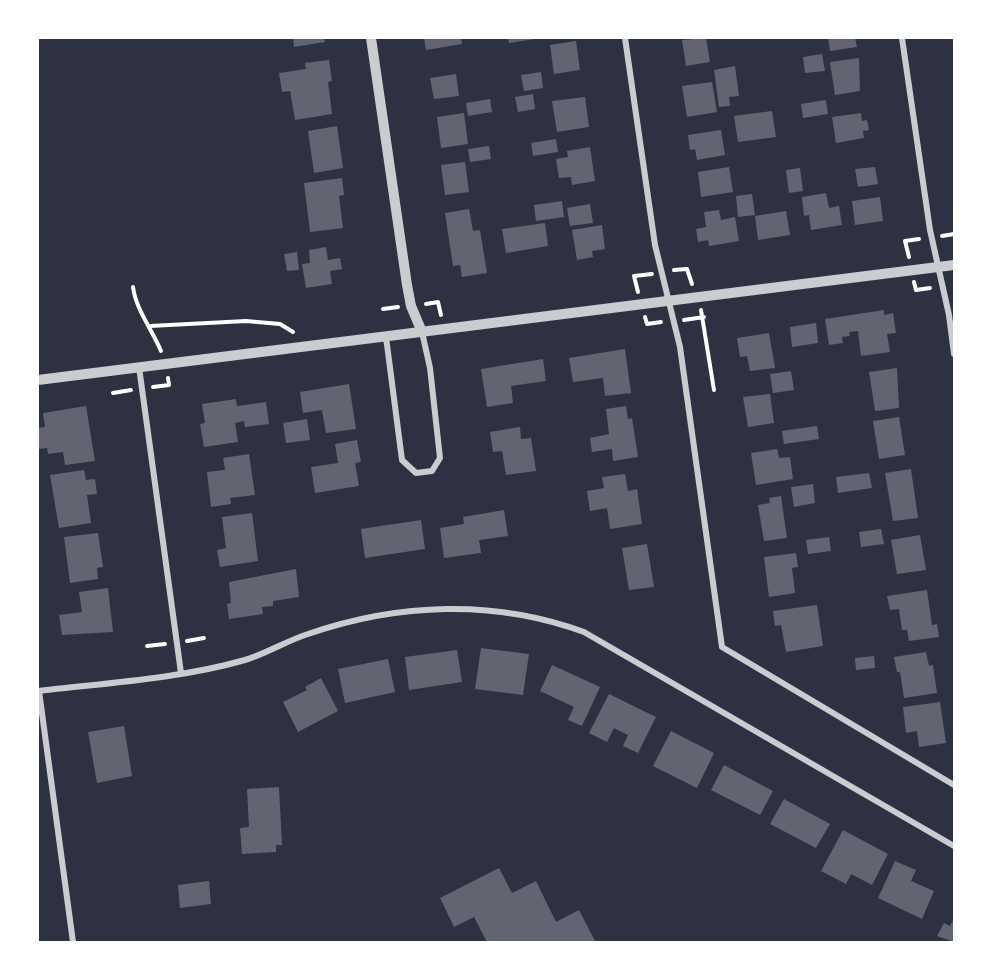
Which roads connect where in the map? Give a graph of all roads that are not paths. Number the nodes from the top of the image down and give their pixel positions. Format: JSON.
{"nodes":[{"id":1,"x":371,"y":38,"type":"edge"},
{"id":2,"x":626,"y":38,"type":"edge"},
{"id":3,"x":902,"y":38,"type":"edge"},
{"id":4,"x":954,"y":265,"type":"edge"},
{"id":5,"x":938,"y":267,"type":"junction"},
{"id":6,"x":669,"y":303,"type":"junction"},
{"id":7,"x":422,"y":332,"type":"junction"},
{"id":8,"x":386,"y":337,"type":"junction"},
{"id":9,"x":954,"y":354,"type":"edge"},
{"id":10,"x":140,"y":367,"type":"junction"},
{"id":11,"x":38,"y":380,"type":"edge"},
{"id":12,"x":180,"y":673,"type":"junction"},
{"id":13,"x":38,"y":691,"type":"edge"},
{"id":14,"x":954,"y":785,"type":"edge"},
{"id":15,"x":954,"y":846,"type":"edge"},
{"id":16,"x":73,"y":942,"type":"edge"}],
"edges":[{"from":1,"to":7,"type":"street"},
{"from":2,"to":6,"type":"street"},
{"from":3,"to":5,"type":"street"},
{"from":4,"to":5,"type":"street"},
{"from":5,"to":6,"type":"street"},
{"from":5,"to":9,"type":"street"},
{"from":6,"to":7,"type":"street"},
{"from":6,"to":14,"type":"street"},
{"from":7,"to":8,"type":"street"},
{"from":7,"to":8,"type":"street"},
{"from":8,"to":10,"type":"street"},
{"from":10,"to":11,"type":"street"},
{"from":10,"to":12,"type":"street"},
{"from":12,"to":13,"type":"street"},
{"from":12,"to":15,"type":"street"},
{"from":13,"to":16,"type":"street"}]}
